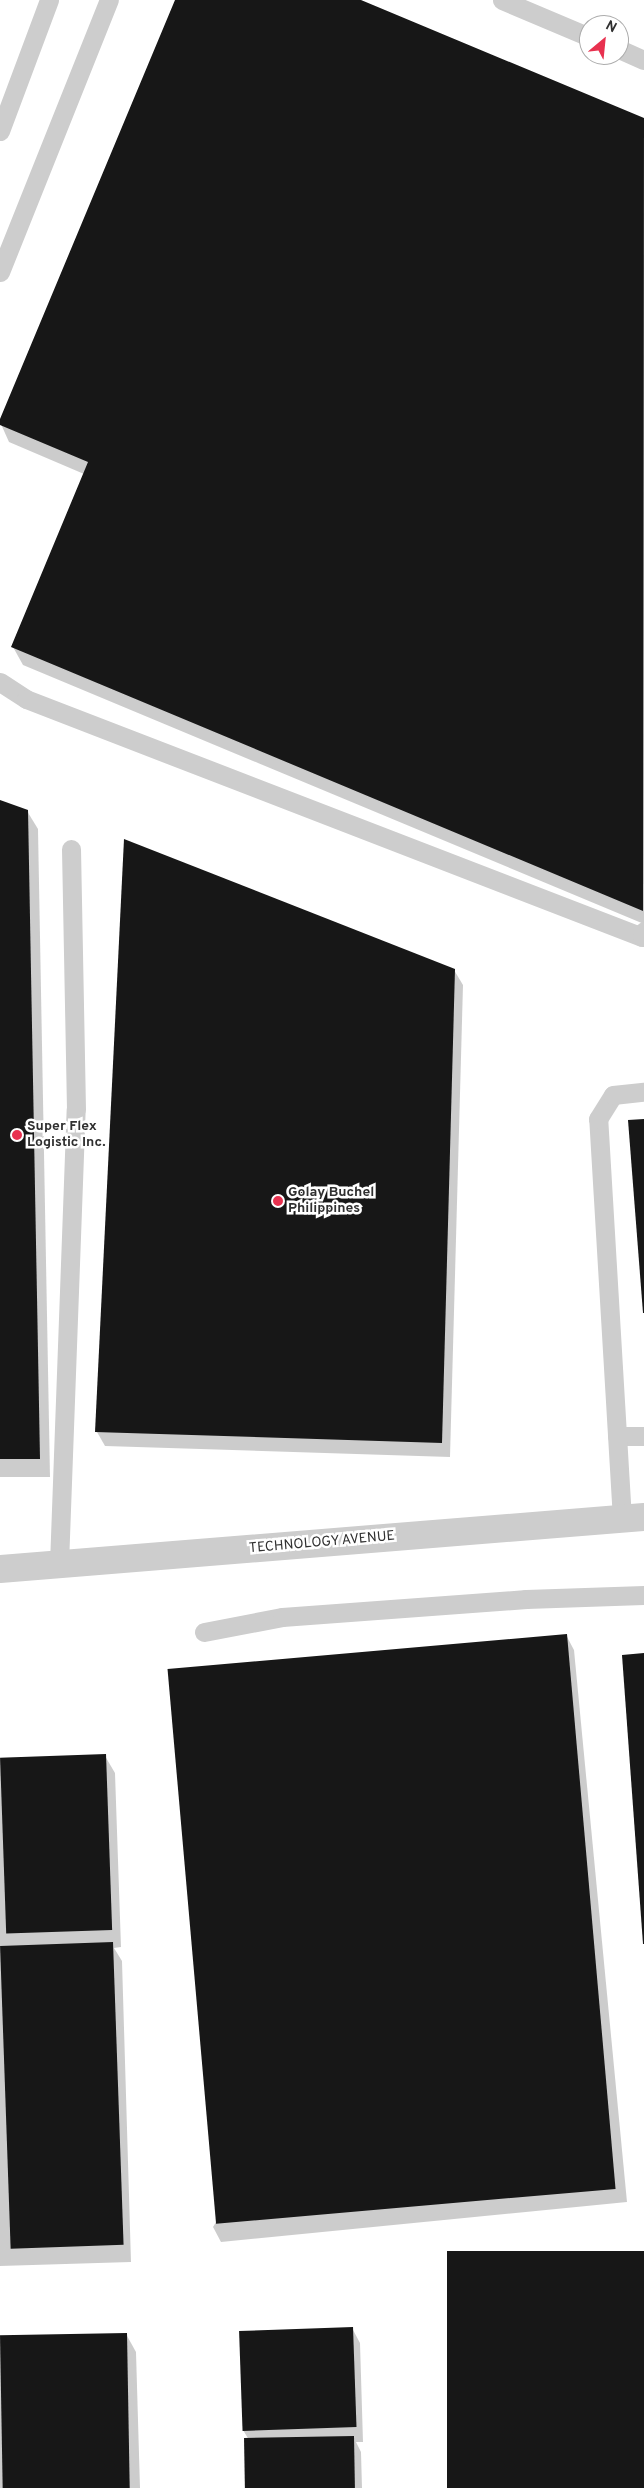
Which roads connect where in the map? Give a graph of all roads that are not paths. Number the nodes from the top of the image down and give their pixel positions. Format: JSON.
{"nodes":[{"id":1,"x":49,"y":0,"type":"edge"},
{"id":2,"x":109,"y":0,"type":"edge"},
{"id":3,"x":502,"y":0,"type":"edge"},
{"id":4,"x":579,"y":33,"type":"edge"},
{"id":5,"x":629,"y":53,"type":"edge"},
{"id":6,"x":644,"y":60,"type":"edge"},
{"id":7,"x":0,"y":131,"type":"edge"},
{"id":8,"x":0,"y":272,"type":"edge"},
{"id":9,"x":0,"y":682,"type":"edge"},
{"id":10,"x":71,"y":849,"type":"dead end"},
{"id":11,"x":644,"y":931,"type":"edge"},
{"id":12,"x":644,"y":1092,"type":"edge"},
{"id":13,"x":616,"y":1436,"type":"junction"},
{"id":14,"x":644,"y":1436,"type":"edge"},
{"id":15,"x":633,"y":1518,"type":"edge"},
{"id":16,"x":59,"y":1564,"type":"junction"},
{"id":17,"x":0,"y":1569,"type":"edge"},
{"id":18,"x":644,"y":1595,"type":"edge"},
{"id":19,"x":204,"y":1632,"type":"dead end"}],
"edges":[{"from":1,"to":7,"type":"lane"},
{"from":2,"to":8,"type":"lane"},
{"from":3,"to":4,"type":"lane"},
{"from":5,"to":6,"type":"lane"},
{"from":9,"to":11,"type":"lane"},
{"from":10,"to":16,"type":"lane"},
{"from":12,"to":13,"type":"lane"},
{"from":13,"to":14,"type":"lane"},
{"from":13,"to":15,"type":"lane"},
{"from":15,"to":16,"type":"street","name":"TECHNOLOGY AVENUE"},
{"from":16,"to":17,"type":"street","name":"TECHNOLOGY AVENUE"},
{"from":18,"to":19,"type":"lane"}]}
